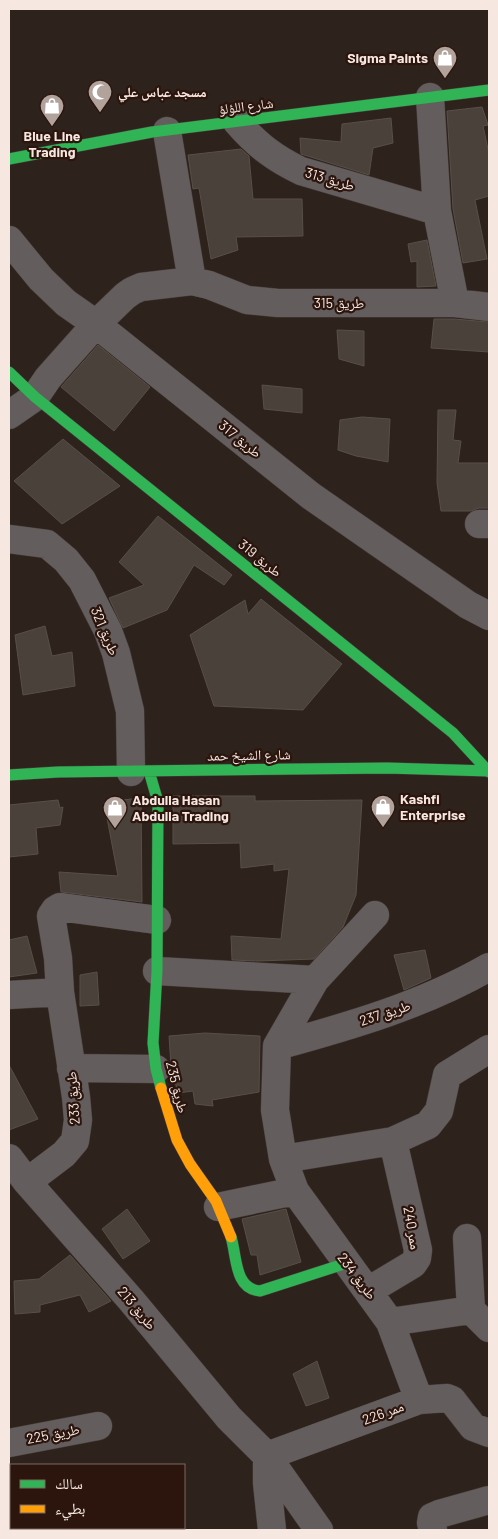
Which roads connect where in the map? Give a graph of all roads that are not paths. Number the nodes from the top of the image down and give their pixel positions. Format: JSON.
{"nodes":[{"id":1,"x":489,"y":90,"type":"edge"},
{"id":2,"x":430,"y":97,"type":"junction"},
{"id":3,"x":237,"y":122,"type":"junction"},
{"id":4,"x":167,"y":131,"type":"junction"},
{"id":5,"x":9,"y":159,"type":"edge"},
{"id":6,"x":437,"y":211,"type":"junction"},
{"id":7,"x":9,"y":240,"type":"edge"},
{"id":8,"x":192,"y":281,"type":"junction"},
{"id":9,"x":455,"y":303,"type":"junction"},
{"id":10,"x":489,"y":307,"type":"edge"},
{"id":11,"x":96,"y":324,"type":"junction"},
{"id":12,"x":9,"y":372,"type":"edge"},
{"id":13,"x":35,"y":397,"type":"junction"},
{"id":14,"x":9,"y":415,"type":"edge"},
{"id":15,"x":9,"y":539,"type":"edge"},
{"id":16,"x":489,"y":616,"type":"edge"},
{"id":17,"x":489,"y":771,"type":"edge"},
{"id":18,"x":140,"y":772,"type":"junction"},
{"id":19,"x":9,"y":775,"type":"edge"},
{"id":20,"x":375,"y":914,"type":"dead end"},
{"id":21,"x":157,"y":920,"type":"junction"},
{"id":22,"x":489,"y":967,"type":"edge"},
{"id":23,"x":157,"y":971,"type":"junction"},
{"id":24,"x":315,"y":980,"type":"junction"},
{"id":25,"x":60,"y":992,"type":"junction"},
{"id":26,"x":9,"y":995,"type":"edge"},
{"id":27,"x":277,"y":1046,"type":"junction"},
{"id":28,"x":489,"y":1049,"type":"edge"},
{"id":29,"x":71,"y":1068,"type":"junction"},
{"id":30,"x":156,"y":1068,"type":"junction"},
{"id":31,"x":393,"y":1141,"type":"junction"},
{"id":32,"x":9,"y":1158,"type":"edge"},
{"id":33,"x":283,"y":1159,"type":"junction"},
{"id":34,"x":27,"y":1182,"type":"junction"},
{"id":35,"x":295,"y":1191,"type":"junction"},
{"id":36,"x":218,"y":1206,"type":"junction"},
{"id":37,"x":467,"y":1238,"type":"dead end"},
{"id":38,"x":347,"y":1263,"type":"junction"},
{"id":39,"x":368,"y":1291,"type":"junction"},
{"id":40,"x":480,"y":1319,"type":"edge"},
{"id":41,"x":390,"y":1322,"type":"junction"},
{"id":42,"x":419,"y":1400,"type":"junction"},
{"id":43,"x":98,"y":1426,"type":"dead end"},
{"id":44,"x":489,"y":1433,"type":"edge"},
{"id":45,"x":9,"y":1443,"type":"edge"},
{"id":46,"x":267,"y":1456,"type":"junction"},
{"id":47,"x":489,"y":1500,"type":"edge"},
{"id":48,"x":272,"y":1530,"type":"edge"},
{"id":49,"x":319,"y":1530,"type":"edge"},
{"id":50,"x":432,"y":1530,"type":"edge"}],
"edges":[{"from":1,"to":2,"type":"street","name":"شارع اللؤلؤ"},
{"from":2,"to":3,"type":"street","name":"شارع اللؤلؤ"},
{"from":2,"to":6,"type":"street"},
{"from":3,"to":4,"type":"street","name":"شارع اللؤلؤ"},
{"from":3,"to":6,"type":"street","name":"طريق 313"},
{"from":4,"to":5,"type":"street","name":"شارع اللؤلؤ"},
{"from":4,"to":8,"type":"street"},
{"from":6,"to":9,"type":"street"},
{"from":7,"to":11,"type":"street","name":"طريق 317"},
{"from":8,"to":9,"type":"street","name":"طريق 315"},
{"from":8,"to":11,"type":"street","name":"طريق 315"},
{"from":9,"to":10,"type":"street","name":"طريق 315"},
{"from":11,"to":13,"type":"street","name":"طريق 315"},
{"from":11,"to":16,"type":"street","name":"طريق 317"},
{"from":12,"to":13,"type":"street","name":"طريق 319"},
{"from":13,"to":14,"type":"street","name":"طريق 315"},
{"from":13,"to":17,"type":"street","name":"طريق 319"},
{"from":15,"to":18,"type":"street","name":"طريق 321"},
{"from":17,"to":18,"type":"street","name":"شارع الشيخ حمد"},
{"from":18,"to":19,"type":"street","name":"شارع الشيخ حمد"},
{"from":18,"to":21,"type":"street","name":"طريق 235"},
{"from":20,"to":24,"type":"street","name":"طريق 234"},
{"from":21,"to":23,"type":"street","name":"طريق 235"},
{"from":21,"to":25,"type":"street","name":"طريق 233"},
{"from":22,"to":27,"type":"street","name":"طريق 237"},
{"from":23,"to":24,"type":"street"},
{"from":23,"to":30,"type":"street","name":"طريق 235"},
{"from":24,"to":27,"type":"street","name":"طريق 234"},
{"from":25,"to":26,"type":"street"},
{"from":25,"to":29,"type":"street","name":"طريق 233"},
{"from":27,"to":33,"type":"street","name":"طريق 234"},
{"from":28,"to":31,"type":"street"},
{"from":29,"to":30,"type":"street"},
{"from":29,"to":34,"type":"street","name":"طريق 233"},
{"from":30,"to":36,"type":"street","name":"طريق 235"},
{"from":31,"to":33,"type":"street"},
{"from":31,"to":39,"type":"street","name":"ممر 240"},
{"from":32,"to":34,"type":"street","name":"طريق 213"},
{"from":33,"to":35,"type":"street","name":"طريق 234"},
{"from":34,"to":46,"type":"street","name":"طريق 213"},
{"from":35,"to":36,"type":"street"},
{"from":35,"to":38,"type":"street","name":"طريق 234"},
{"from":36,"to":38,"type":"street","name":"طريق 235"},
{"from":37,"to":40,"type":"street"},
{"from":38,"to":39,"type":"street","name":"طريق 234"},
{"from":39,"to":41,"type":"street","name":"طريق 234"},
{"from":40,"to":41,"type":"street"},
{"from":41,"to":42,"type":"street","name":"طريق 234"},
{"from":42,"to":44,"type":"street","name":"ممر 226"},
{"from":42,"to":46,"type":"street","name":"ممر 226"},
{"from":43,"to":45,"type":"street","name":"طريق 225"},
{"from":46,"to":48,"type":"street"},
{"from":46,"to":49,"type":"street","name":"طريق 213"},
{"from":47,"to":50,"type":"street"}]}
